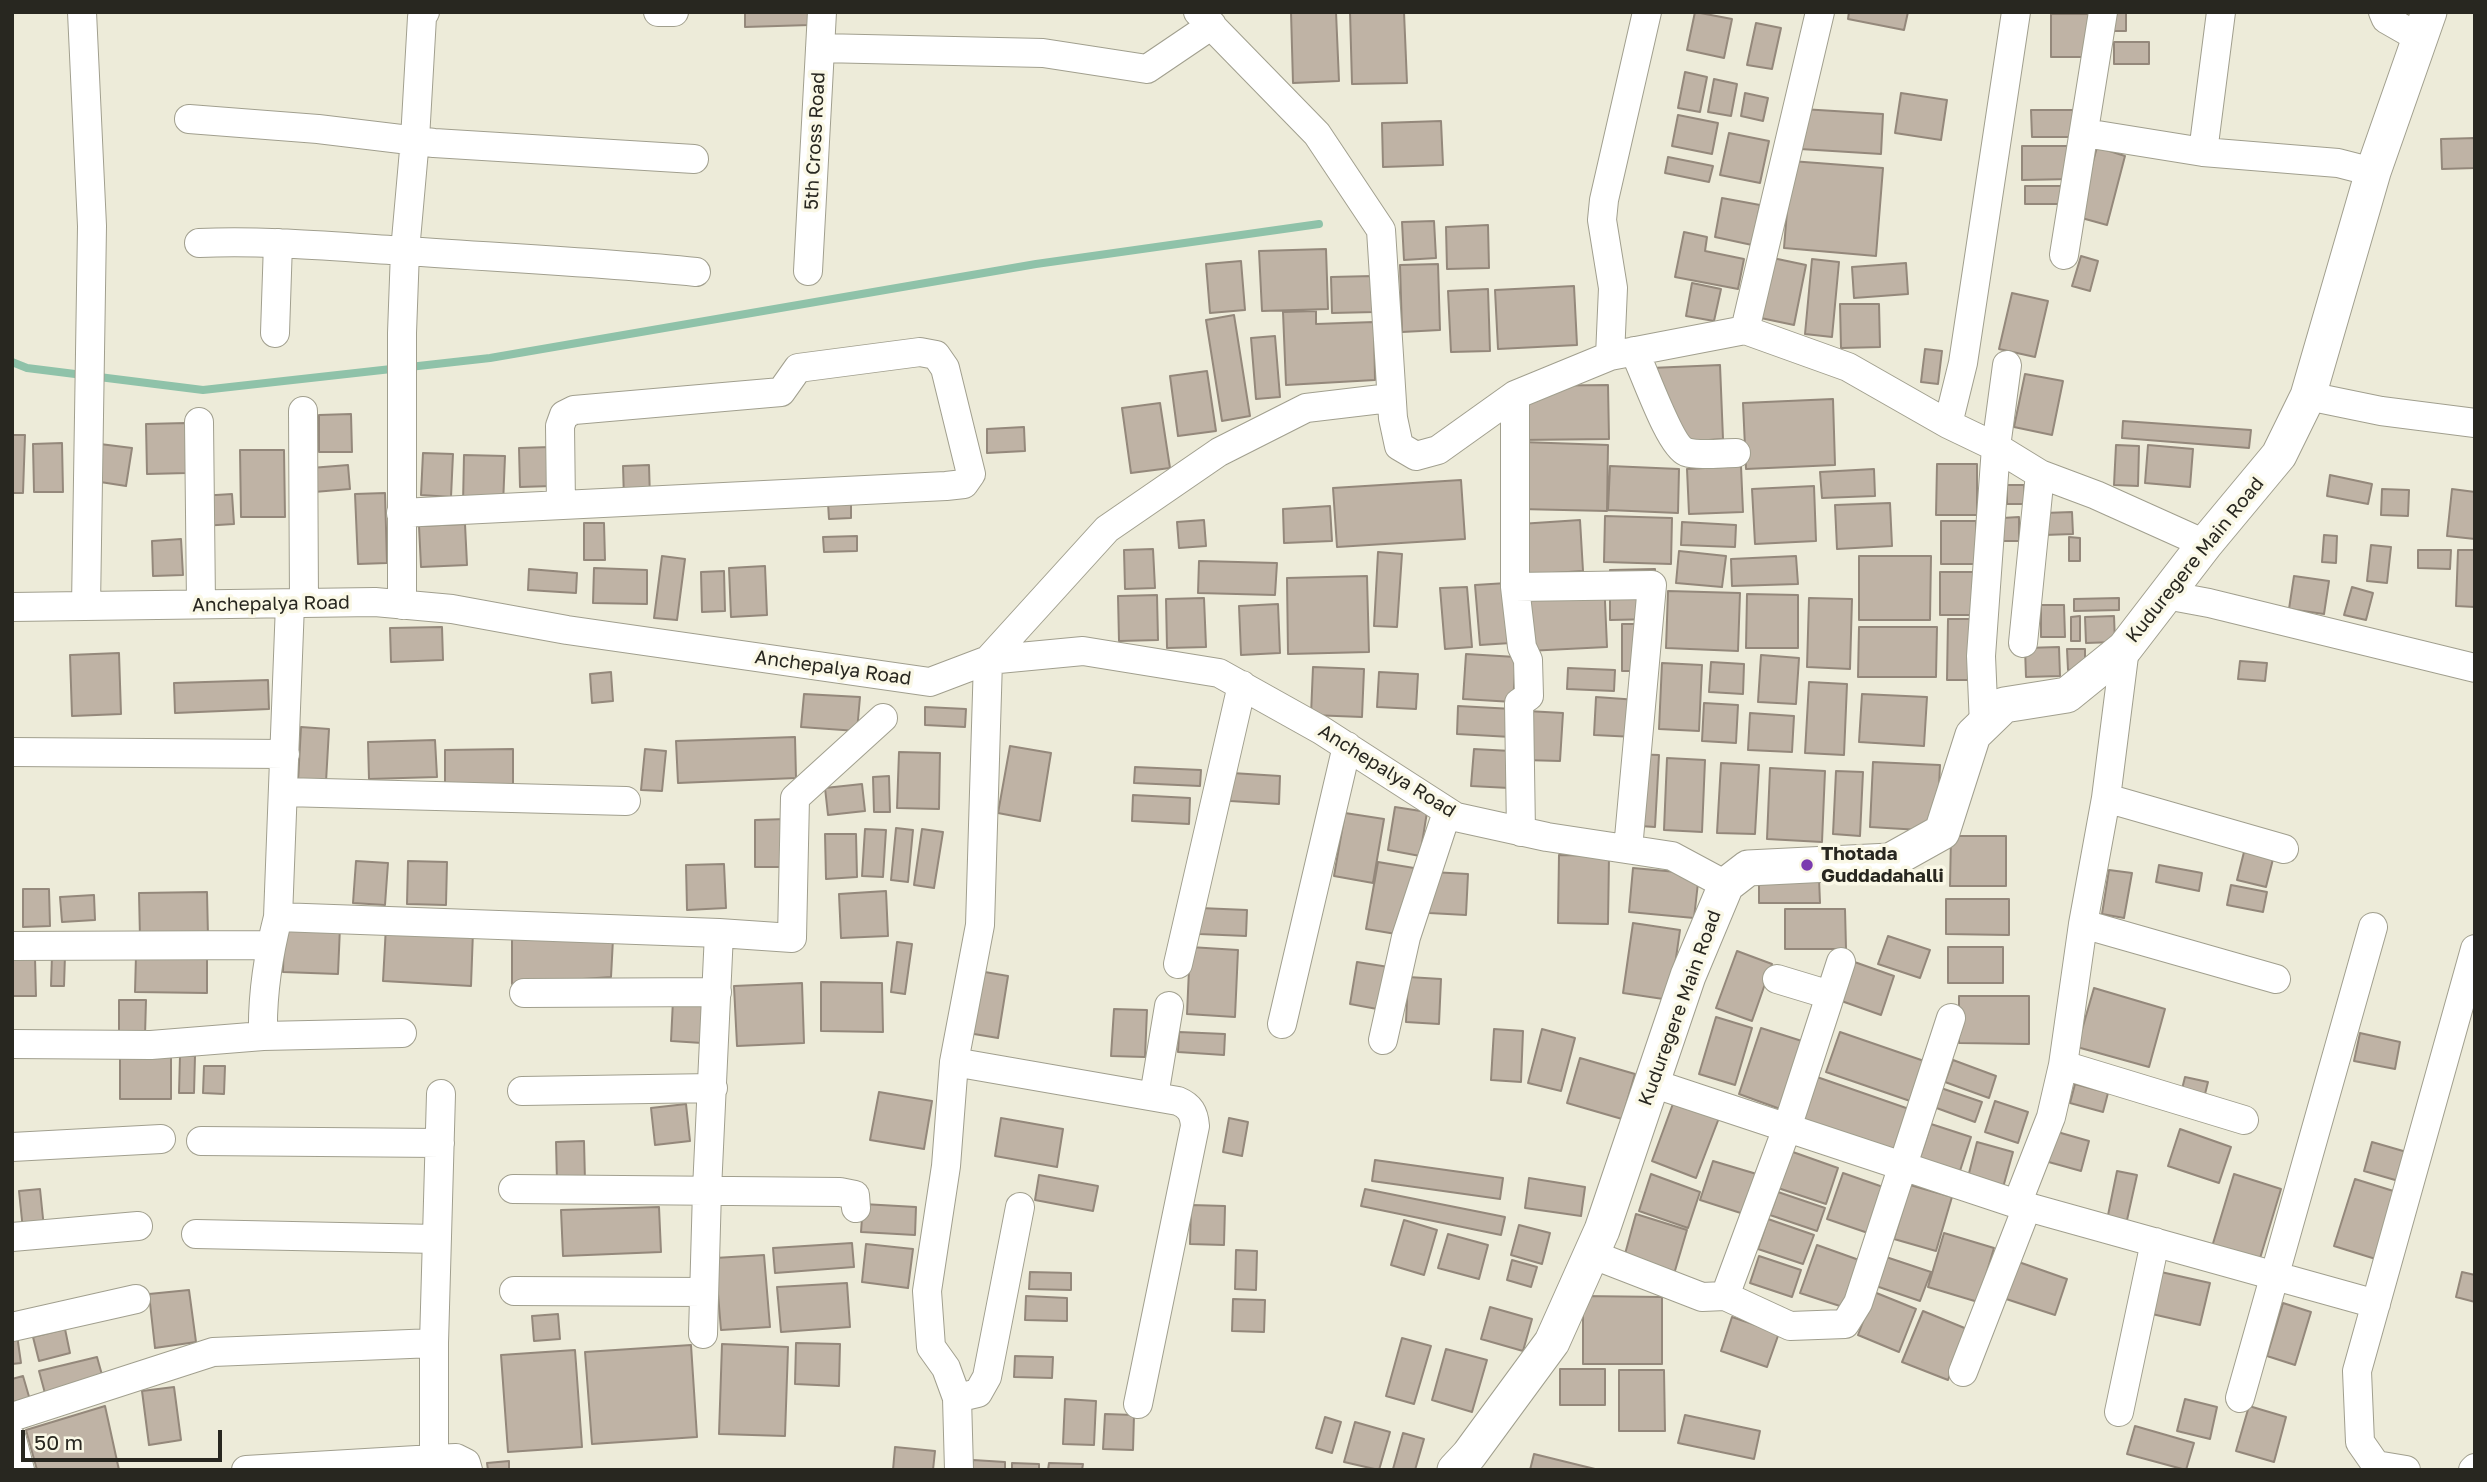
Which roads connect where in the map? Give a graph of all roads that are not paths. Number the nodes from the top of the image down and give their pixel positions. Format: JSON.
{"nodes":[{"id":1,"x":82,"y":12,"type":"edge"},
{"id":2,"x":425,"y":12,"type":"edge"},
{"id":3,"x":658,"y":12,"type":"edge"},
{"id":4,"x":674,"y":12,"type":"edge"},
{"id":5,"x":822,"y":12,"type":"edge"},
{"id":6,"x":1647,"y":12,"type":"edge"},
{"id":7,"x":1820,"y":12,"type":"edge"},
{"id":8,"x":2016,"y":12,"type":"edge"},
{"id":9,"x":2103,"y":12,"type":"edge"},
{"id":10,"x":2221,"y":12,"type":"edge"},
{"id":11,"x":2383,"y":12,"type":"edge"},
{"id":12,"x":1205,"y":19,"type":"edge"},
{"id":13,"x":2425,"y":26,"type":"edge"},
{"id":14,"x":820,"y":48,"type":"junction"},
{"id":15,"x":188,"y":119,"type":"dead end"},
{"id":16,"x":2085,"y":133,"type":"junction"},
{"id":17,"x":415,"y":139,"type":"junction"},
{"id":18,"x":2203,"y":152,"type":"junction"},
{"id":19,"x":694,"y":159,"type":"dead end"},
{"id":20,"x":2373,"y":172,"type":"junction"},
{"id":21,"x":199,"y":243,"type":"dead end"},
{"id":22,"x":278,"y":243,"type":"junction"},
{"id":23,"x":405,"y":251,"type":"junction"},
{"id":24,"x":2064,"y":255,"type":"dead end"},
{"id":25,"x":808,"y":271,"type":"dead end"},
{"id":26,"x":696,"y":272,"type":"dead end"},
{"id":27,"x":1745,"y":330,"type":"junction"},
{"id":28,"x":275,"y":333,"type":"dead end"},
{"id":29,"x":1622,"y":353,"type":"junction"},
{"id":30,"x":2007,"y":365,"type":"dead end"},
{"id":31,"x":1515,"y":395,"type":"junction"},
{"id":32,"x":2308,"y":396,"type":"junction"},
{"id":33,"x":1391,"y":398,"type":"junction"},
{"id":34,"x":303,"y":411,"type":"dead end"},
{"id":35,"x":199,"y":422,"type":"dead end"},
{"id":36,"x":2475,"y":423,"type":"edge"},
{"id":37,"x":1948,"y":424,"type":"junction"},
{"id":38,"x":1996,"y":447,"type":"junction"},
{"id":39,"x":1736,"y":453,"type":"dead end"},
{"id":40,"x":2040,"y":474,"type":"junction"},
{"id":41,"x":561,"y":505,"type":"junction"},
{"id":42,"x":401,"y":513,"type":"junction"},
{"id":43,"x":2205,"y":544,"type":"junction"},
{"id":44,"x":1515,"y":587,"type":"junction"},
{"id":45,"x":2166,"y":595,"type":"junction"},
{"id":46,"x":297,"y":603,"type":"junction"},
{"id":47,"x":201,"y":604,"type":"junction"},
{"id":48,"x":402,"y":605,"type":"junction"},
{"id":49,"x":86,"y":606,"type":"junction"},
{"id":50,"x":12,"y":607,"type":"edge"},
{"id":51,"x":2023,"y":643,"type":"dead end"},
{"id":52,"x":2125,"y":648,"type":"junction"},
{"id":53,"x":988,"y":660,"type":"junction"},
{"id":54,"x":2475,"y":668,"type":"edge"},
{"id":55,"x":1242,"y":685,"type":"junction"},
{"id":56,"x":883,"y":718,"type":"dead end"},
{"id":57,"x":1984,"y":725,"type":"junction"},
{"id":58,"x":1347,"y":746,"type":"junction"},
{"id":59,"x":12,"y":751,"type":"edge"},
{"id":60,"x":285,"y":754,"type":"junction"},
{"id":61,"x":284,"y":792,"type":"junction"},
{"id":62,"x":2106,"y":797,"type":"junction"},
{"id":63,"x":626,"y":801,"type":"dead end"},
{"id":64,"x":1447,"y":812,"type":"junction"},
{"id":65,"x":1521,"y":832,"type":"junction"},
{"id":66,"x":1628,"y":849,"type":"junction"},
{"id":67,"x":2284,"y":849,"type":"dead end"},
{"id":68,"x":1726,"y":885,"type":"junction"},
{"id":69,"x":278,"y":917,"type":"junction"},
{"id":70,"x":2083,"y":924,"type":"junction"},
{"id":71,"x":2374,"y":927,"type":"dead end"},
{"id":72,"x":719,"y":933,"type":"junction"},
{"id":73,"x":271,"y":945,"type":"junction"},
{"id":74,"x":12,"y":946,"type":"edge"},
{"id":75,"x":2475,"y":949,"type":"edge"},
{"id":76,"x":1841,"y":962,"type":"dead end"},
{"id":77,"x":1178,"y":964,"type":"dead end"},
{"id":78,"x":1777,"y":979,"type":"dead end"},
{"id":79,"x":2276,"y":979,"type":"dead end"},
{"id":80,"x":717,"y":992,"type":"junction"},
{"id":81,"x":524,"y":993,"type":"dead end"},
{"id":82,"x":1830,"y":995,"type":"junction"},
{"id":83,"x":1169,"y":1006,"type":"dead end"},
{"id":84,"x":1951,"y":1018,"type":"dead end"},
{"id":85,"x":1282,"y":1024,"type":"dead end"},
{"id":86,"x":402,"y":1033,"type":"dead end"},
{"id":87,"x":263,"y":1036,"type":"junction"},
{"id":88,"x":1383,"y":1040,"type":"dead end"},
{"id":89,"x":12,"y":1044,"type":"edge"},
{"id":90,"x":954,"y":1062,"type":"junction"},
{"id":91,"x":2063,"y":1065,"type":"junction"},
{"id":92,"x":1652,"y":1083,"type":"junction"},
{"id":93,"x":713,"y":1088,"type":"junction"},
{"id":94,"x":522,"y":1091,"type":"dead end"},
{"id":95,"x":441,"y":1094,"type":"dead end"},
{"id":96,"x":1154,"y":1096,"type":"junction"},
{"id":97,"x":2244,"y":1120,"type":"dead end"},
{"id":98,"x":1787,"y":1128,"type":"junction"},
{"id":99,"x":161,"y":1139,"type":"dead end"},
{"id":100,"x":201,"y":1141,"type":"dead end"},
{"id":101,"x":439,"y":1143,"type":"junction"},
{"id":102,"x":12,"y":1147,"type":"edge"},
{"id":103,"x":1905,"y":1167,"type":"junction"},
{"id":104,"x":513,"y":1189,"type":"dead end"},
{"id":105,"x":707,"y":1190,"type":"junction"},
{"id":106,"x":2022,"y":1206,"type":"junction"},
{"id":107,"x":1020,"y":1207,"type":"dead end"},
{"id":108,"x":856,"y":1208,"type":"dead end"},
{"id":109,"x":138,"y":1226,"type":"dead end"},
{"id":110,"x":196,"y":1234,"type":"dead end"},
{"id":111,"x":12,"y":1237,"type":"edge"},
{"id":112,"x":437,"y":1239,"type":"junction"},
{"id":113,"x":2155,"y":1242,"type":"junction"},
{"id":114,"x":1591,"y":1254,"type":"junction"},
{"id":115,"x":2275,"y":1276,"type":"junction"},
{"id":116,"x":514,"y":1291,"type":"dead end"},
{"id":117,"x":704,"y":1292,"type":"junction"},
{"id":118,"x":1726,"y":1296,"type":"junction"},
{"id":119,"x":136,"y":1299,"type":"dead end"},
{"id":120,"x":2376,"y":1304,"type":"junction"},
{"id":121,"x":12,"y":1327,"type":"edge"},
{"id":122,"x":703,"y":1334,"type":"dead end"},
{"id":123,"x":433,"y":1343,"type":"junction"},
{"id":124,"x":1964,"y":1372,"type":"dead end"},
{"id":125,"x":957,"y":1398,"type":"junction"},
{"id":126,"x":2240,"y":1398,"type":"dead end"},
{"id":127,"x":1138,"y":1404,"type":"dead end"},
{"id":128,"x":2119,"y":1412,"type":"dead end"},
{"id":129,"x":12,"y":1417,"type":"edge"},
{"id":130,"x":12,"y":1439,"type":"edge"},
{"id":131,"x":435,"y":1459,"type":"junction"},
{"id":132,"x":376,"y":1467,"type":"edge"},
{"id":133,"x":255,"y":1469,"type":"edge"},
{"id":134,"x":20,"y":1470,"type":"edge"},
{"id":135,"x":468,"y":1470,"type":"edge"},
{"id":136,"x":959,"y":1470,"type":"edge"},
{"id":137,"x":1455,"y":1470,"type":"edge"},
{"id":138,"x":2406,"y":1470,"type":"edge"}],
"edges":[{"from":1,"to":49,"type":"street"},
{"from":2,"to":17,"type":"street"},
{"from":3,"to":4,"type":"street"},
{"from":5,"to":14,"type":"street","name":"5th Cross Road"},
{"from":6,"to":29,"type":"street"},
{"from":7,"to":27,"type":"street"},
{"from":8,"to":37,"type":"street"},
{"from":9,"to":16,"type":"street"},
{"from":10,"to":18,"type":"street"},
{"from":11,"to":13,"type":"street"},
{"from":12,"to":14,"type":"street"},
{"from":12,"to":33,"type":"street"},
{"from":13,"to":20,"type":"street","name":"Kuduregere Main Road"},
{"from":14,"to":25,"type":"street","name":"5th Cross Road"},
{"from":15,"to":17,"type":"street"},
{"from":16,"to":18,"type":"street"},
{"from":16,"to":24,"type":"street"},
{"from":17,"to":19,"type":"street"},
{"from":17,"to":23,"type":"street"},
{"from":18,"to":20,"type":"street"},
{"from":20,"to":32,"type":"street","name":"Kuduregere Main Road"},
{"from":21,"to":22,"type":"street"},
{"from":22,"to":23,"type":"street"},
{"from":22,"to":28,"type":"street"},
{"from":23,"to":26,"type":"street"},
{"from":23,"to":42,"type":"street"},
{"from":27,"to":29,"type":"street"},
{"from":27,"to":37,"type":"street"},
{"from":29,"to":31,"type":"street"},
{"from":29,"to":39,"type":"street"},
{"from":30,"to":38,"type":"street"},
{"from":31,"to":33,"type":"street"},
{"from":31,"to":44,"type":"street"},
{"from":32,"to":36,"type":"street"},
{"from":32,"to":43,"type":"street","name":"Kuduregere Main Road"},
{"from":33,"to":53,"type":"street"},
{"from":34,"to":46,"type":"street"},
{"from":35,"to":47,"type":"street"},
{"from":37,"to":38,"type":"street"},
{"from":38,"to":40,"type":"street"},
{"from":38,"to":57,"type":"street"},
{"from":40,"to":43,"type":"street"},
{"from":40,"to":51,"type":"street"},
{"from":41,"to":41,"type":"street"},
{"from":41,"to":42,"type":"street"},
{"from":42,"to":48,"type":"street"},
{"from":43,"to":45,"type":"street","name":"Kuduregere Main Road"},
{"from":44,"to":65,"type":"street"},
{"from":44,"to":66,"type":"street"},
{"from":45,"to":52,"type":"street","name":"Kuduregere Main Road"},
{"from":45,"to":54,"type":"street"},
{"from":46,"to":47,"type":"street","name":"Anchepalya Road"},
{"from":46,"to":48,"type":"street","name":"Anchepalya Road"},
{"from":46,"to":60,"type":"street"},
{"from":47,"to":49,"type":"street","name":"Anchepalya Road"},
{"from":48,"to":53,"type":"street","name":"Anchepalya Road"},
{"from":49,"to":50,"type":"street","name":"Anchepalya Road"},
{"from":52,"to":57,"type":"street","name":"Kuduregere Main Road"},
{"from":52,"to":62,"type":"street"},
{"from":53,"to":55,"type":"street","name":"Anchepalya Road"},
{"from":53,"to":90,"type":"street"},
{"from":55,"to":58,"type":"street","name":"Anchepalya Road"},
{"from":55,"to":77,"type":"street"},
{"from":56,"to":72,"type":"street"},
{"from":57,"to":68,"type":"street","name":"Kuduregere Main Road"},
{"from":58,"to":64,"type":"street","name":"Anchepalya Road"},
{"from":58,"to":85,"type":"street"},
{"from":59,"to":60,"type":"street"},
{"from":60,"to":61,"type":"street"},
{"from":61,"to":63,"type":"street"},
{"from":61,"to":69,"type":"street"},
{"from":62,"to":67,"type":"street"},
{"from":62,"to":70,"type":"street"},
{"from":64,"to":65,"type":"street","name":"Anchepalya Road"},
{"from":64,"to":88,"type":"street"},
{"from":65,"to":66,"type":"street","name":"Anchepalya Road"},
{"from":66,"to":68,"type":"street","name":"Anchepalya Road"},
{"from":68,"to":92,"type":"street","name":"Kuduregere Main Road"},
{"from":69,"to":72,"type":"street"},
{"from":69,"to":73,"type":"street"},
{"from":70,"to":79,"type":"street"},
{"from":70,"to":91,"type":"street"},
{"from":71,"to":115,"type":"street"},
{"from":72,"to":80,"type":"street"},
{"from":73,"to":74,"type":"street"},
{"from":73,"to":87,"type":"street"},
{"from":75,"to":120,"type":"street"},
{"from":76,"to":82,"type":"street"},
{"from":78,"to":82,"type":"street"},
{"from":80,"to":81,"type":"street"},
{"from":80,"to":93,"type":"street"},
{"from":82,"to":98,"type":"street"},
{"from":83,"to":96,"type":"street"},
{"from":84,"to":103,"type":"street"},
{"from":86,"to":87,"type":"street"},
{"from":87,"to":89,"type":"street"},
{"from":90,"to":96,"type":"street"},
{"from":90,"to":125,"type":"street"},
{"from":91,"to":97,"type":"street"},
{"from":91,"to":106,"type":"street"},
{"from":92,"to":98,"type":"street"},
{"from":92,"to":114,"type":"street","name":"Kuduregere Main Road"},
{"from":93,"to":94,"type":"street"},
{"from":93,"to":105,"type":"street"},
{"from":95,"to":101,"type":"street"},
{"from":96,"to":127,"type":"street"},
{"from":98,"to":103,"type":"street"},
{"from":98,"to":118,"type":"street"},
{"from":99,"to":102,"type":"street"},
{"from":100,"to":101,"type":"street"},
{"from":101,"to":112,"type":"street"},
{"from":103,"to":106,"type":"street"},
{"from":103,"to":118,"type":"street"},
{"from":104,"to":105,"type":"street"},
{"from":105,"to":108,"type":"street"},
{"from":105,"to":117,"type":"street"},
{"from":106,"to":113,"type":"street"},
{"from":106,"to":124,"type":"street"},
{"from":107,"to":125,"type":"street"},
{"from":109,"to":111,"type":"street"},
{"from":110,"to":112,"type":"street"},
{"from":112,"to":123,"type":"street"},
{"from":113,"to":115,"type":"street"},
{"from":113,"to":128,"type":"street"},
{"from":114,"to":118,"type":"street"},
{"from":114,"to":137,"type":"street","name":"Kuduregere Main Road"},
{"from":115,"to":120,"type":"street"},
{"from":115,"to":126,"type":"street"},
{"from":116,"to":117,"type":"street"},
{"from":117,"to":122,"type":"street"},
{"from":119,"to":121,"type":"street"},
{"from":120,"to":138,"type":"street"},
{"from":123,"to":129,"type":"street"},
{"from":123,"to":131,"type":"street"},
{"from":125,"to":136,"type":"street"},
{"from":130,"to":134,"type":"street"},
{"from":131,"to":132,"type":"street"},
{"from":131,"to":135,"type":"street"},
{"from":132,"to":133,"type":"street"}]}
